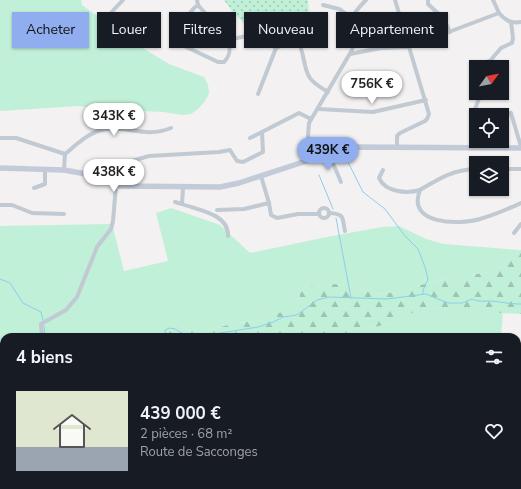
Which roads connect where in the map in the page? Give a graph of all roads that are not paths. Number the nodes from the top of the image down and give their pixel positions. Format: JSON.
{"nodes":[{"id":1,"x":123,"y":0,"type":"edge"},
{"id":2,"x":366,"y":0,"type":"edge"},
{"id":3,"x":395,"y":0,"type":"edge"},
{"id":4,"x":428,"y":0,"type":"edge"},
{"id":5,"x":493,"y":0,"type":"edge"},
{"id":6,"x":197,"y":2,"type":"edge"},
{"id":7,"x":323,"y":5,"type":"dead end"},
{"id":8,"x":112,"y":12,"type":"edge"},
{"id":9,"x":191,"y":12,"type":"edge"},
{"id":10,"x":205,"y":12,"type":"edge"},
{"id":11,"x":343,"y":12,"type":"edge"},
{"id":12,"x":355,"y":12,"type":"edge"},
{"id":13,"x":399,"y":12,"type":"edge"},
{"id":14,"x":499,"y":13,"type":"junction"},
{"id":15,"x":511,"y":22,"type":"junction"},
{"id":16,"x":521,"y":22,"type":"edge"},
{"id":17,"x":450,"y":32,"type":"joint"},
{"id":18,"x":188,"y":48,"type":"edge"},
{"id":19,"x":231,"y":48,"type":"edge"},
{"id":20,"x":276,"y":48,"type":"edge"},
{"id":21,"x":301,"y":48,"type":"edge"},
{"id":22,"x":352,"y":48,"type":"edge"},
{"id":23,"x":381,"y":48,"type":"edge"},
{"id":24,"x":409,"y":48,"type":"edge"},
{"id":25,"x":350,"y":54,"type":"junction"},
{"id":26,"x":491,"y":60,"type":"edge"},
{"id":27,"x":328,"y":92,"type":"junction"},
{"id":28,"x":258,"y":94,"type":"dead end"},
{"id":29,"x":426,"y":100,"type":"junction"},
{"id":30,"x":318,"y":109,"type":"junction"},
{"id":31,"x":509,"y":114,"type":"edge"},
{"id":32,"x":311,"y":119,"type":"junction"},
{"id":33,"x":171,"y":128,"type":"dead end"},
{"id":34,"x":262,"y":132,"type":"junction"},
{"id":35,"x":0,"y":138,"type":"edge"},
{"id":36,"x":250,"y":138,"type":"dead end"},
{"id":37,"x":397,"y":148,"type":"junction"},
{"id":38,"x":520,"y":148,"type":"edge"},
{"id":39,"x":65,"y":154,"type":"junction"},
{"id":40,"x":329,"y":154,"type":"junction"},
{"id":41,"x":314,"y":158,"type":"junction"},
{"id":42,"x":0,"y":168,"type":"edge"},
{"id":43,"x":44,"y":169,"type":"junction"},
{"id":44,"x":509,"y":169,"type":"edge"},
{"id":45,"x":521,"y":169,"type":"edge"},
{"id":46,"x":64,"y":170,"type":"junction"},
{"id":47,"x":383,"y":170,"type":"dead end"},
{"id":48,"x":469,"y":170,"type":"edge"},
{"id":49,"x":261,"y":176,"type":"junction"},
{"id":50,"x":341,"y":182,"type":"dead end"},
{"id":51,"x":115,"y":184,"type":"junction"},
{"id":52,"x":34,"y":188,"type":"dead end"},
{"id":53,"x":183,"y":188,"type":"junction"},
{"id":54,"x":420,"y":190,"type":"junction"},
{"id":55,"x":175,"y":202,"type":"dead end"},
{"id":56,"x":269,"y":203,"type":"junction"},
{"id":57,"x":521,"y":203,"type":"edge"},
{"id":58,"x":182,"y":204,"type":"junction"},
{"id":59,"x":0,"y":205,"type":"edge"},
{"id":60,"x":217,"y":210,"type":"dead end"},
{"id":61,"x":329,"y":213,"type":"junction"},
{"id":62,"x":64,"y":214,"type":"dead end"},
{"id":63,"x":318,"y":214,"type":"junction"},
{"id":64,"x":521,"y":224,"type":"edge"},
{"id":65,"x":345,"y":231,"type":"dead end"},
{"id":66,"x":514,"y":232,"type":"dead end"},
{"id":67,"x":228,"y":236,"type":"dead end"},
{"id":68,"x":42,"y":333,"type":"edge"}],
"edges":[{"from":1,"to":8,"type":"street"},
{"from":2,"to":12,"type":"street"},
{"from":3,"to":13,"type":"street"},
{"from":4,"to":17,"type":"street"},
{"from":5,"to":14,"type":"street"},
{"from":6,"to":9,"type":"street"},
{"from":6,"to":10,"type":"street"},
{"from":7,"to":11,"type":"street"},
{"from":14,"to":15,"type":"street"},
{"from":14,"to":17,"type":"street"},
{"from":15,"to":16,"type":"street"},
{"from":15,"to":26,"type":"street"},
{"from":18,"to":19,"type":"street"},
{"from":20,"to":28,"type":"street"},
{"from":21,"to":27,"type":"street"},
{"from":22,"to":25,"type":"street"},
{"from":23,"to":25,"type":"street"},
{"from":24,"to":29,"type":"street"},
{"from":25,"to":27,"type":"street"},
{"from":27,"to":30,"type":"street"},
{"from":29,"to":30,"type":"street"},
{"from":29,"to":37,"type":"street"},
{"from":30,"to":32,"type":"street"},
{"from":31,"to":38,"type":"street"},
{"from":32,"to":34,"type":"street"},
{"from":32,"to":41,"type":"street"},
{"from":33,"to":39,"type":"street"},
{"from":34,"to":36,"type":"street"},
{"from":34,"to":51,"type":"street"},
{"from":35,"to":39,"type":"street"},
{"from":37,"to":38,"type":"street"},
{"from":37,"to":40,"type":"street"},
{"from":39,"to":46,"type":"street"},
{"from":40,"to":41,"type":"street"},
{"from":40,"to":50,"type":"street"},
{"from":41,"to":49,"type":"street"},
{"from":42,"to":43,"type":"street"},
{"from":43,"to":46,"type":"street"},
{"from":43,"to":52,"type":"street"},
{"from":44,"to":45,"type":"street"},
{"from":46,"to":51,"type":"street"},
{"from":47,"to":54,"type":"street"},
{"from":48,"to":54,"type":"street"},
{"from":49,"to":53,"type":"street"},
{"from":49,"to":56,"type":"street"},
{"from":51,"to":53,"type":"street"},
{"from":51,"to":68,"type":"street"},
{"from":53,"to":58,"type":"street"},
{"from":54,"to":57,"type":"street"},
{"from":55,"to":58,"type":"street"},
{"from":56,"to":60,"type":"street"},
{"from":56,"to":63,"type":"street"},
{"from":58,"to":67,"type":"street"},
{"from":59,"to":62,"type":"street"},
{"from":61,"to":63,"type":"street"},
{"from":61,"to":63,"type":"street"},
{"from":61,"to":65,"type":"street"},
{"from":64,"to":66,"type":"street"}]}
